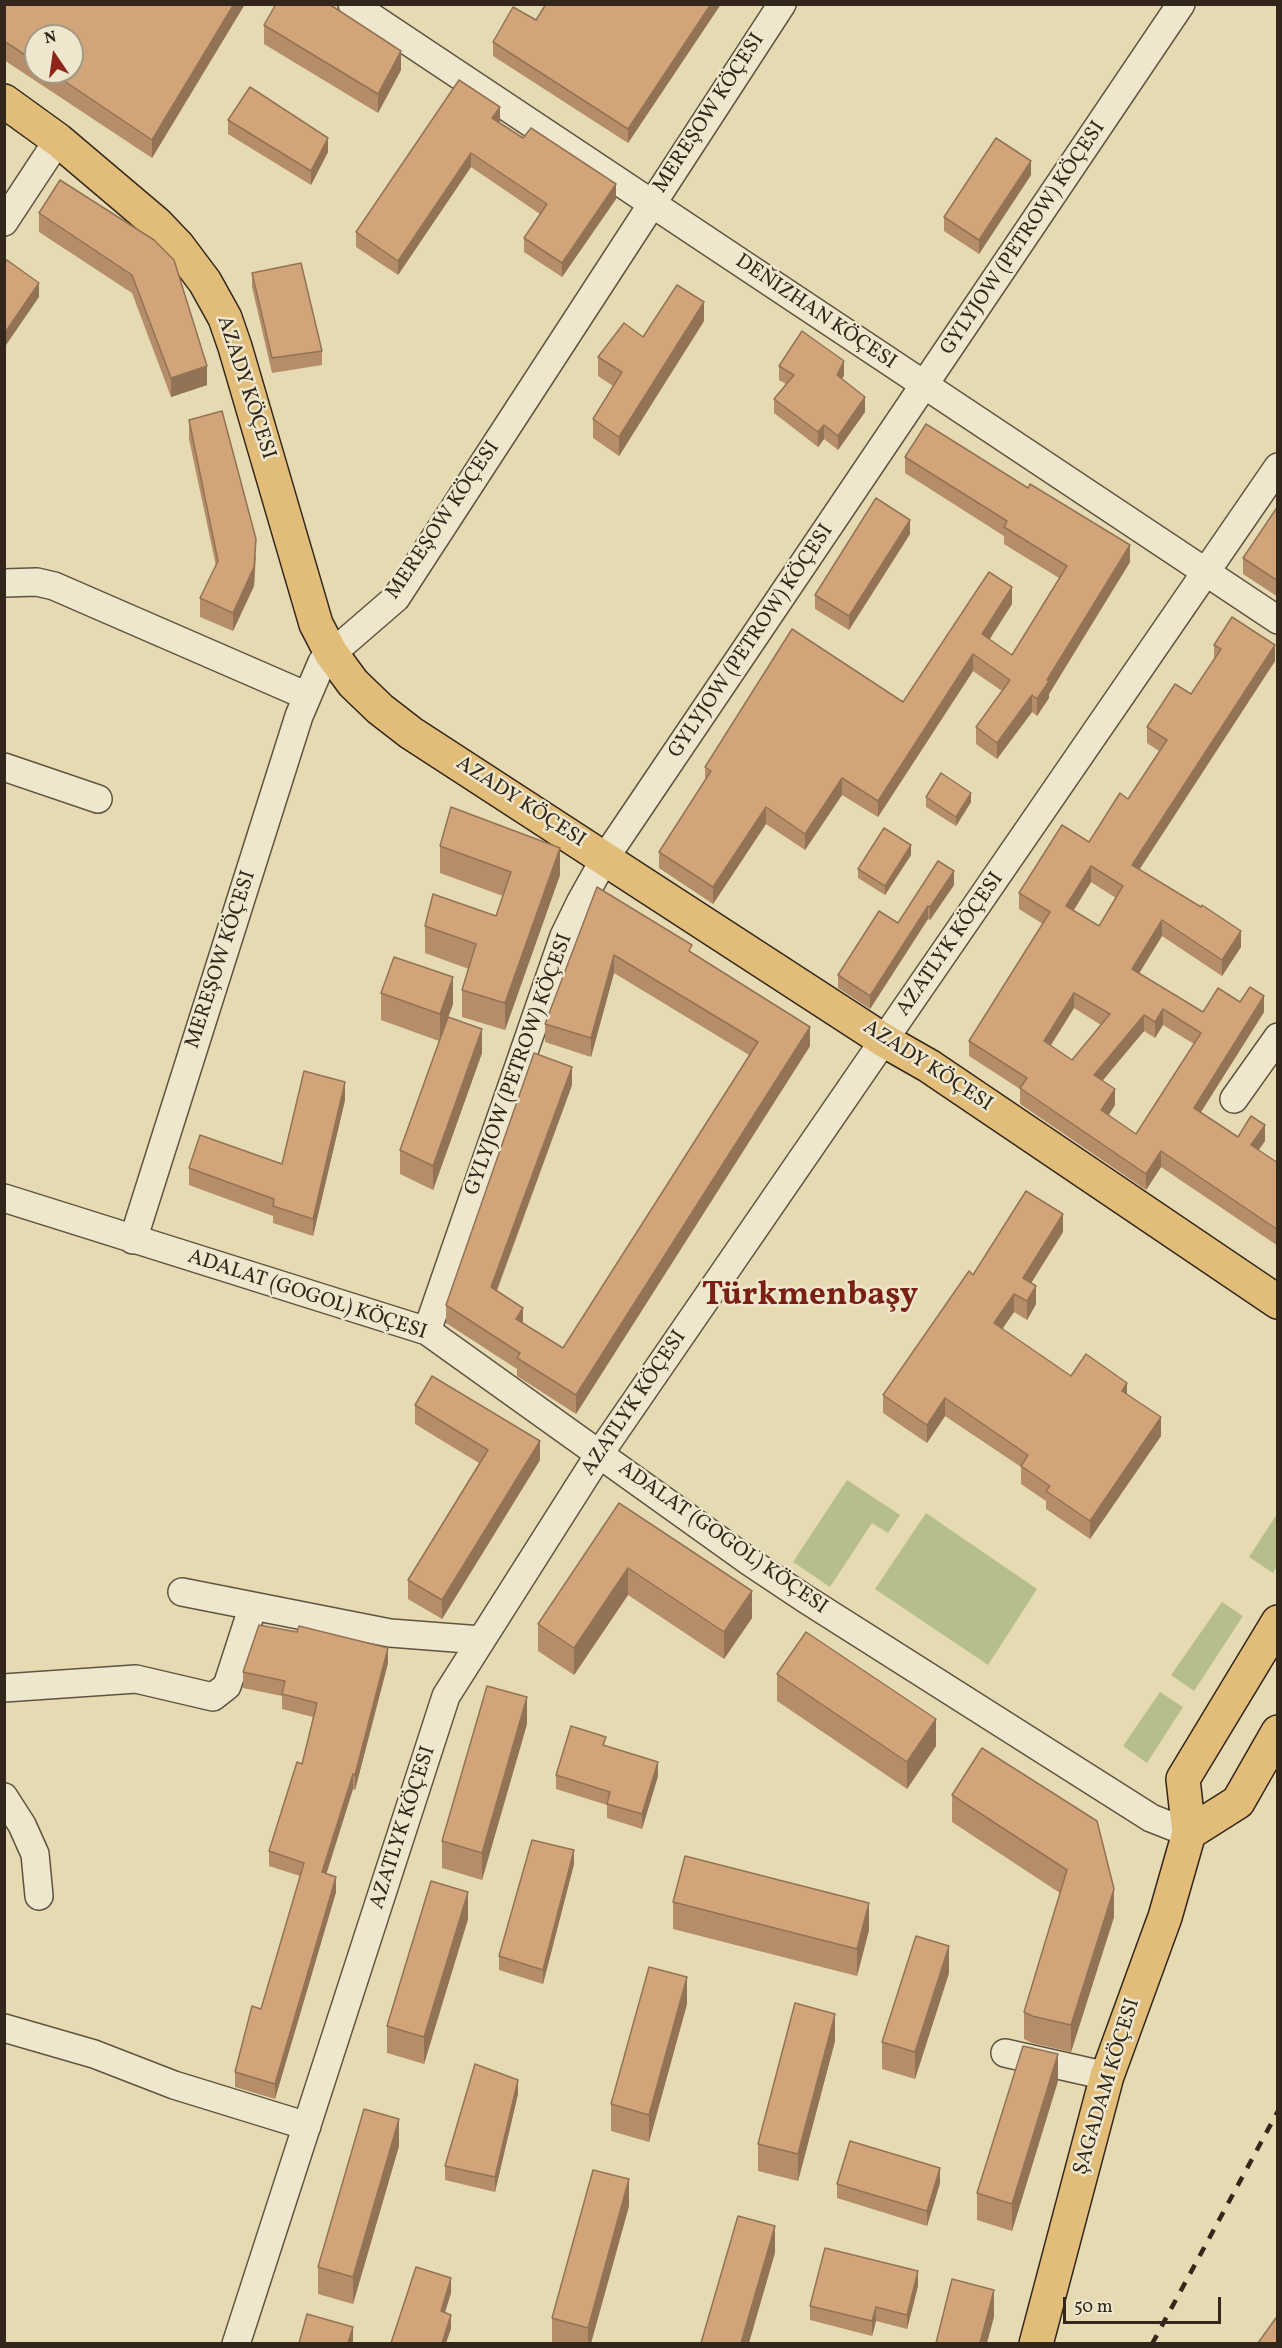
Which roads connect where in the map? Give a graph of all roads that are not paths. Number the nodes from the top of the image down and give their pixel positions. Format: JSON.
{"nodes":[{"id":1,"x":352,"y":4,"type":"edge"},
{"id":2,"x":782,"y":4,"type":"edge"},
{"id":3,"x":1181,"y":4,"type":"edge"},
{"id":4,"x":4,"y":101,"type":"edge"},
{"id":5,"x":58,"y":140,"type":"junction"},
{"id":6,"x":652,"y":204,"type":"junction"},
{"id":7,"x":4,"y":222,"type":"edge"},
{"id":8,"x":926,"y":387,"type":"junction"},
{"id":9,"x":1278,"y":467,"type":"edge"},
{"id":10,"x":1206,"y":574,"type":"junction"},
{"id":11,"x":4,"y":583,"type":"edge"},
{"id":12,"x":1278,"y":620,"type":"edge"},
{"id":13,"x":331,"y":653,"type":"junction"},
{"id":14,"x":307,"y":696,"type":"junction"},
{"id":15,"x":4,"y":767,"type":"edge"},
{"id":16,"x":98,"y":799,"type":"dead end"},
{"id":17,"x":606,"y":858,"type":"junction"},
{"id":18,"x":1278,"y":1037,"type":"edge"},
{"id":19,"x":885,"y":1041,"type":"junction"},
{"id":20,"x":1233,"y":1099,"type":"dead end"},
{"id":21,"x":4,"y":1198,"type":"edge"},
{"id":22,"x":133,"y":1240,"type":"junction"},
{"id":23,"x":1278,"y":1302,"type":"edge"},
{"id":24,"x":426,"y":1331,"type":"junction"},
{"id":25,"x":600,"y":1453,"type":"junction"},
{"id":26,"x":182,"y":1592,"type":"dead end"},
{"id":27,"x":253,"y":1606,"type":"junction"},
{"id":28,"x":1278,"y":1623,"type":"edge"},
{"id":29,"x":481,"y":1640,"type":"junction"},
{"id":30,"x":4,"y":1688,"type":"edge"},
{"id":31,"x":1278,"y":1732,"type":"edge"},
{"id":32,"x":4,"y":1797,"type":"edge"},
{"id":33,"x":1189,"y":1833,"type":"junction"},
{"id":34,"x":39,"y":1896,"type":"dead end"},
{"id":35,"x":4,"y":2028,"type":"edge"},
{"id":36,"x":1005,"y":2053,"type":"dead end"},
{"id":37,"x":1107,"y":2076,"type":"junction"},
{"id":38,"x":307,"y":2126,"type":"junction"},
{"id":39,"x":236,"y":2343,"type":"edge"},
{"id":40,"x":1036,"y":2343,"type":"edge"}],
"edges":[{"from":1,"to":6,"type":"street","name":"DEŇIZHAN KÖÇESI"},
{"from":2,"to":6,"type":"street","name":"MEREŞOW KÖÇESI"},
{"from":3,"to":8,"type":"street","name":"GYLYJOW (PETROW) KÖÇESI"},
{"from":4,"to":5,"type":"main road","name":"AZADY KÖÇESI"},
{"from":5,"to":7,"type":"street"},
{"from":5,"to":13,"type":"main road","name":"AZADY KÖÇESI"},
{"from":6,"to":8,"type":"street","name":"DEŇIZHAN KÖÇESI"},
{"from":6,"to":13,"type":"street","name":"MEREŞOW KÖÇESI"},
{"from":8,"to":10,"type":"street","name":"DEŇIZHAN KÖÇESI"},
{"from":8,"to":17,"type":"street","name":"GYLYJOW (PETROW) KÖÇESI"},
{"from":9,"to":10,"type":"street","name":"AZATLYK KÖÇESI"},
{"from":10,"to":12,"type":"street","name":"DEŇIZHAN KÖÇESI"},
{"from":10,"to":19,"type":"street","name":"AZATLYK KÖÇESI"},
{"from":11,"to":14,"type":"street"},
{"from":13,"to":14,"type":"street","name":"MEREŞOW KÖÇESI"},
{"from":13,"to":17,"type":"main road","name":"AZADY KÖÇESI"},
{"from":14,"to":22,"type":"street","name":"MEREŞOW KÖÇESI"},
{"from":15,"to":16,"type":"street"},
{"from":17,"to":19,"type":"main road","name":"AZADY KÖÇESI"},
{"from":17,"to":24,"type":"street","name":"GYLYJOW (PETROW) KÖÇESI"},
{"from":18,"to":20,"type":"street"},
{"from":19,"to":23,"type":"main road","name":"AZADY KÖÇESI"},
{"from":19,"to":25,"type":"street","name":"AZATLYK KÖÇESI"},
{"from":21,"to":22,"type":"street","name":"ADALAT (GOGOL) KÖÇESI"},
{"from":22,"to":24,"type":"street","name":"ADALAT (GOGOL) KÖÇESI"},
{"from":24,"to":25,"type":"street","name":"ADALAT (GOGOL) KÖÇESI"},
{"from":25,"to":29,"type":"street","name":"AZATLYK KÖÇESI"},
{"from":25,"to":33,"type":"street","name":"ADALAT (GOGOL) KÖÇESI"},
{"from":26,"to":27,"type":"street"},
{"from":27,"to":29,"type":"street"},
{"from":27,"to":30,"type":"street"},
{"from":28,"to":33,"type":"main road","name":"ŞAGADAM KÖÇESI"},
{"from":29,"to":38,"type":"street","name":"AZATLYK KÖÇESI"},
{"from":31,"to":33,"type":"main road"},
{"from":32,"to":34,"type":"street"},
{"from":33,"to":37,"type":"main road","name":"ŞAGADAM KÖÇESI"},
{"from":35,"to":38,"type":"street"},
{"from":36,"to":37,"type":"street"},
{"from":37,"to":40,"type":"main road","name":"ŞAGADAM KÖÇESI"},
{"from":38,"to":39,"type":"street","name":"AZATLYK KÖÇESI"}]}
